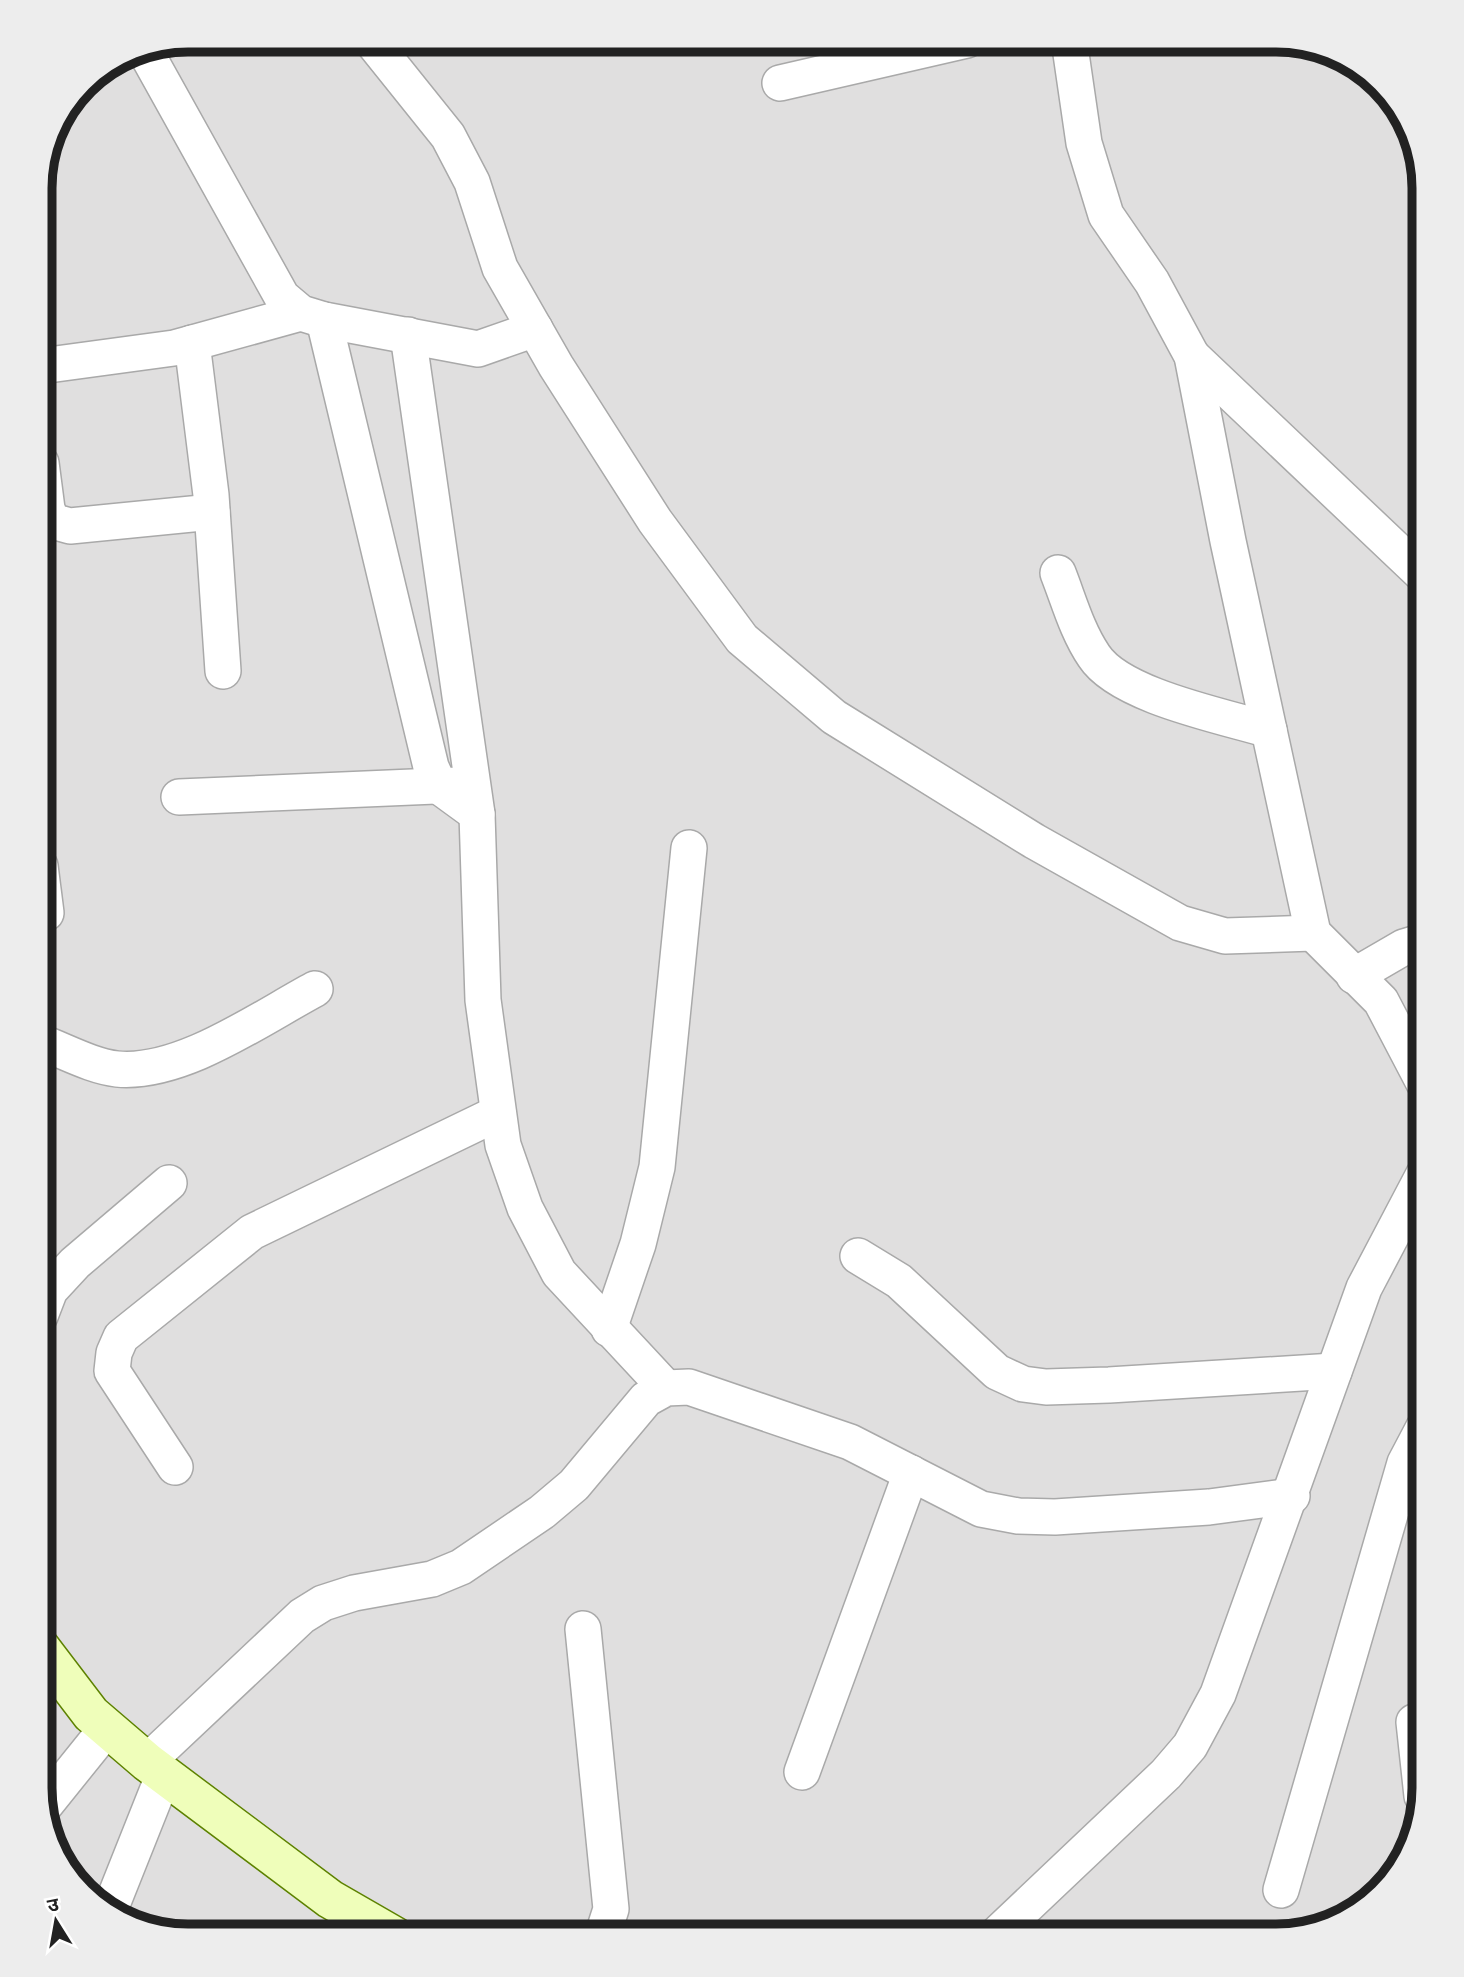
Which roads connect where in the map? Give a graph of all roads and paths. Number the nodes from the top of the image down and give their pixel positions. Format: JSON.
{"nodes":[{"id":1,"x":381,"y":52,"type":"edge"},
{"id":2,"x":912,"y":53,"type":"edge"},
{"id":3,"x":1071,"y":53,"type":"edge"},
{"id":4,"x":150,"y":58,"type":"edge"},
{"id":5,"x":780,"y":83,"type":"dead end"},
{"id":6,"x":312,"y":316,"type":"junction"},
{"id":7,"x":535,"y":329,"type":"junction"},
{"id":8,"x":408,"y":335,"type":"junction"},
{"id":9,"x":192,"y":343,"type":"junction"},
{"id":10,"x":1192,"y":356,"type":"junction"},
{"id":11,"x":53,"y":364,"type":"edge"},
{"id":12,"x":212,"y":512,"type":"junction"},
{"id":13,"x":53,"y":521,"type":"edge"},
{"id":14,"x":1412,"y":565,"type":"edge"},
{"id":15,"x":1058,"y":573,"type":"dead end"},
{"id":16,"x":223,"y":671,"type":"dead end"},
{"id":17,"x":1269,"y":730,"type":"junction"},
{"id":18,"x":464,"y":795,"type":"junction"},
{"id":19,"x":179,"y":797,"type":"dead end"},
{"id":20,"x":689,"y":848,"type":"dead end"},
{"id":21,"x":1313,"y":933,"type":"junction"},
{"id":22,"x":1412,"y":945,"type":"edge"},
{"id":23,"x":1354,"y":976,"type":"junction"},
{"id":24,"x":315,"y":989,"type":"dead end"},
{"id":25,"x":53,"y":1047,"type":"edge"},
{"id":26,"x":1412,"y":1060,"type":"edge"},
{"id":27,"x":498,"y":1113,"type":"junction"},
{"id":28,"x":169,"y":1183,"type":"dead end"},
{"id":29,"x":1412,"y":1198,"type":"edge"},
{"id":30,"x":858,"y":1256,"type":"dead end"},
{"id":31,"x":53,"y":1287,"type":"edge"},
{"id":32,"x":609,"y":1329,"type":"junction"},
{"id":33,"x":1334,"y":1371,"type":"junction"},
{"id":34,"x":666,"y":1388,"type":"junction"},
{"id":35,"x":1412,"y":1450,"type":"edge"},
{"id":36,"x":175,"y":1467,"type":"dead end"},
{"id":37,"x":911,"y":1473,"type":"junction"},
{"id":38,"x":1292,"y":1496,"type":"junction"},
{"id":39,"x":583,"y":1629,"type":"dead end"},
{"id":40,"x":53,"y":1664,"type":"edge"},
{"id":41,"x":107,"y":1728,"type":"junction"},
{"id":42,"x":155,"y":1768,"type":"junction"},
{"id":43,"x":803,"y":1772,"type":"dead end"},
{"id":44,"x":53,"y":1795,"type":"edge"},
{"id":45,"x":1281,"y":1890,"type":"dead end"},
{"id":46,"x":112,"y":1901,"type":"edge"},
{"id":47,"x":373,"y":1924,"type":"edge"},
{"id":48,"x":606,"y":1924,"type":"edge"},
{"id":49,"x":1007,"y":1924,"type":"edge"}],
"edges":[{"from":1,"to":7,"type":"street"},
{"from":2,"to":5,"type":"street"},
{"from":3,"to":10,"type":"street"},
{"from":4,"to":6,"type":"street"},
{"from":6,"to":8,"type":"street"},
{"from":6,"to":9,"type":"street"},
{"from":6,"to":18,"type":"street"},
{"from":7,"to":8,"type":"street"},
{"from":7,"to":21,"type":"street"},
{"from":8,"to":18,"type":"street"},
{"from":9,"to":11,"type":"street"},
{"from":9,"to":12,"type":"street"},
{"from":10,"to":14,"type":"street"},
{"from":10,"to":17,"type":"street"},
{"from":12,"to":13,"type":"street"},
{"from":12,"to":16,"type":"street"},
{"from":15,"to":17,"type":"street"},
{"from":17,"to":21,"type":"street"},
{"from":18,"to":19,"type":"street"},
{"from":18,"to":27,"type":"street"},
{"from":20,"to":32,"type":"street"},
{"from":21,"to":23,"type":"street"},
{"from":22,"to":23,"type":"street"},
{"from":23,"to":26,"type":"street"},
{"from":24,"to":25,"type":"street"},
{"from":27,"to":32,"type":"street"},
{"from":27,"to":36,"type":"street"},
{"from":28,"to":31,"type":"street"},
{"from":29,"to":33,"type":"street"},
{"from":30,"to":33,"type":"street"},
{"from":32,"to":34,"type":"street"},
{"from":33,"to":38,"type":"street"},
{"from":34,"to":37,"type":"street"},
{"from":34,"to":42,"type":"street"},
{"from":35,"to":45,"type":"street"},
{"from":37,"to":38,"type":"street"},
{"from":37,"to":43,"type":"street"},
{"from":38,"to":49,"type":"street"},
{"from":39,"to":48,"type":"street"},
{"from":40,"to":41,"type":"street"},
{"from":41,"to":42,"type":"street"},
{"from":41,"to":44,"type":"street"},
{"from":42,"to":46,"type":"street"},
{"from":42,"to":47,"type":"street"}]}
